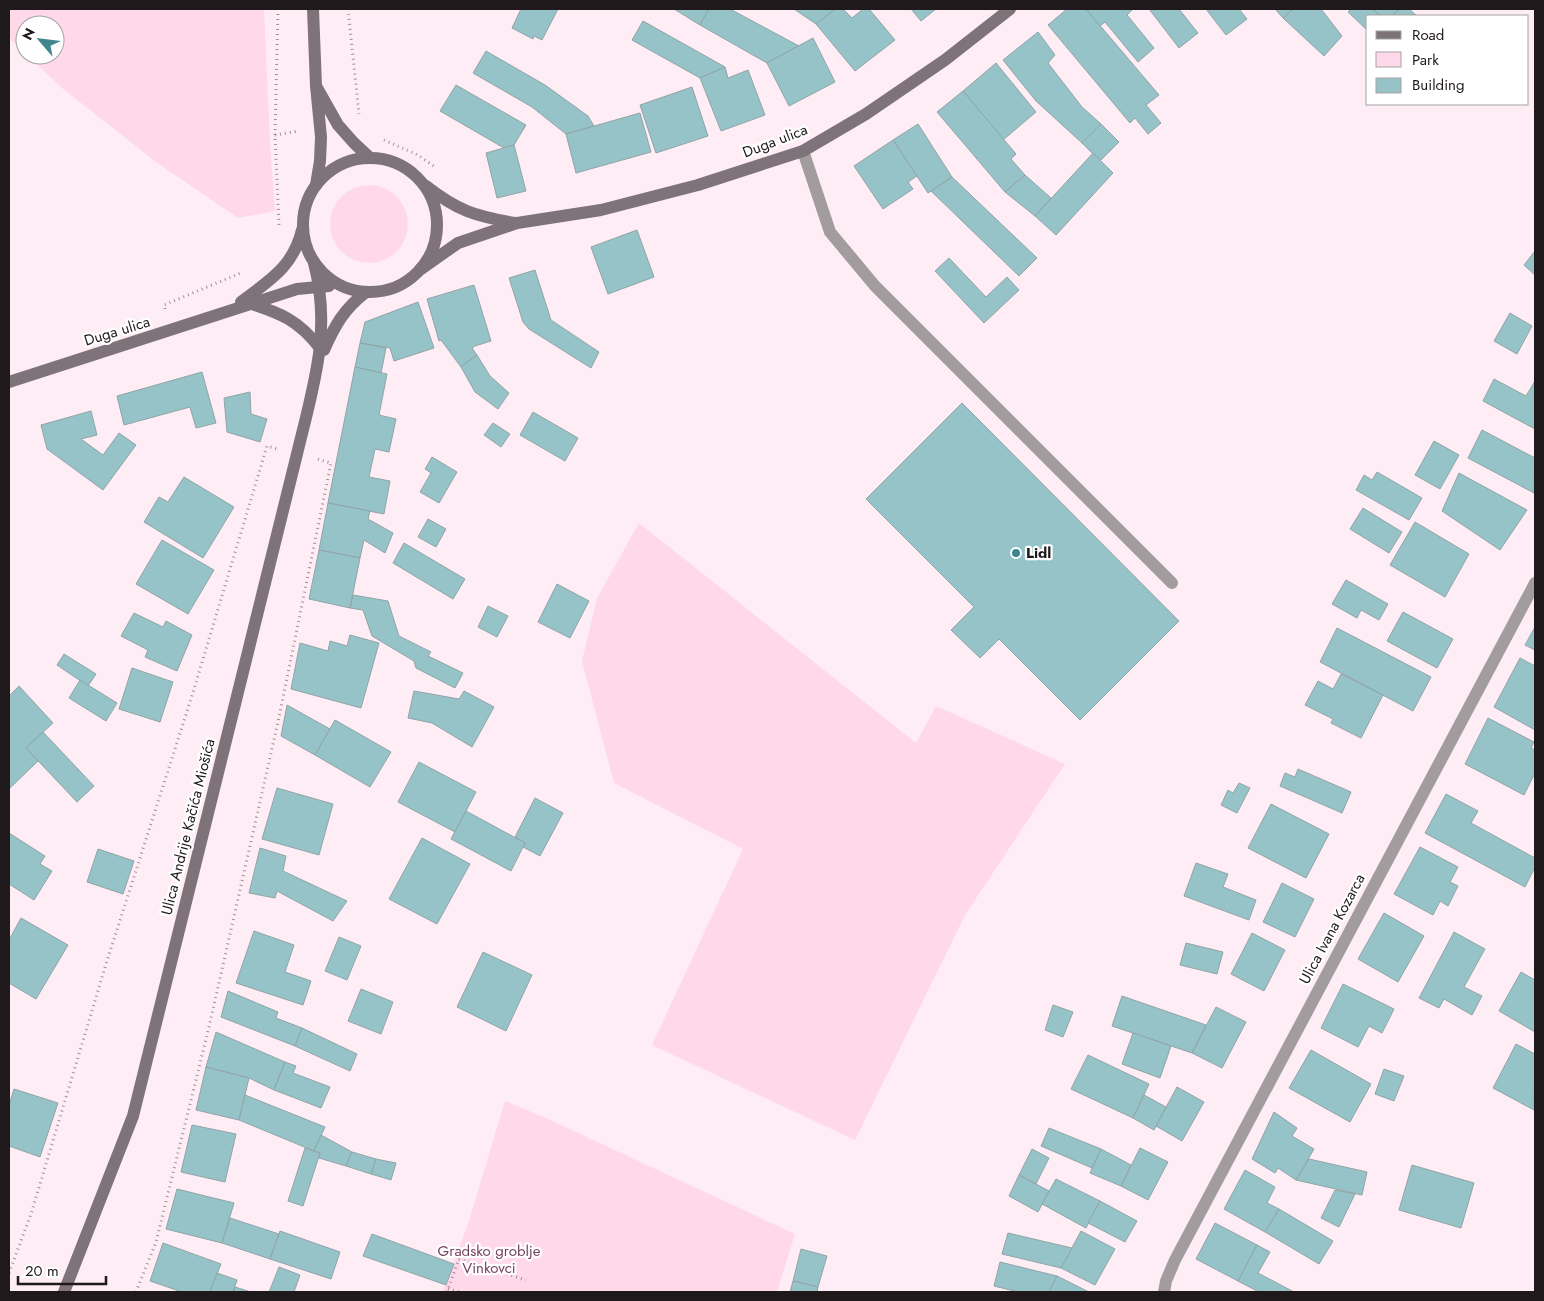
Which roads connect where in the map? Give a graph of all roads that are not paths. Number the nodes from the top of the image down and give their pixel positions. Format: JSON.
{"nodes":[{"id":1,"x":313,"y":9,"type":"edge"},
{"id":2,"x":1010,"y":9,"type":"edge"},
{"id":3,"x":316,"y":86,"type":"junction"},
{"id":4,"x":802,"y":151,"type":"junction"},
{"id":5,"x":370,"y":158,"type":"junction"},
{"id":6,"x":316,"y":185,"type":"junction"},
{"id":7,"x":424,"y":185,"type":"junction"},
{"id":8,"x":303,"y":223,"type":"junction"},
{"id":9,"x":517,"y":223,"type":"junction"},
{"id":10,"x":314,"y":263,"type":"junction"},
{"id":11,"x":421,"y":269,"type":"junction"},
{"id":12,"x":320,"y":286,"type":"junction"},
{"id":13,"x":346,"y":288,"type":"junction"},
{"id":14,"x":366,"y":292,"type":"junction"},
{"id":15,"x":249,"y":303,"type":"junction"},
{"id":16,"x":234,"y":308,"type":"junction"},
{"id":17,"x":320,"y":348,"type":"junction"},
{"id":18,"x":319,"y":361,"type":"junction"},
{"id":19,"x":9,"y":382,"type":"edge"},
{"id":20,"x":1172,"y":582,"type":"dead end"},
{"id":21,"x":1535,"y":583,"type":"edge"},
{"id":22,"x":64,"y":1292,"type":"edge"},
{"id":23,"x":1164,"y":1292,"type":"edge"}],
"edges":[{"from":1,"to":3,"type":"main road"},
{"from":2,"to":4,"type":"main road","name":"Duga ulica"},
{"from":3,"to":5,"type":"main road"},
{"from":3,"to":6,"type":"main road"},
{"from":4,"to":9,"type":"main road","name":"Duga ulica"},
{"from":4,"to":20,"type":"street"},
{"from":5,"to":6,"type":"main road","name":"Duga ulica"},
{"from":5,"to":7,"type":"main road","name":"Duga ulica"},
{"from":6,"to":8,"type":"main road","name":"Duga ulica"},
{"from":7,"to":9,"type":"main road","name":"Duga ulica"},
{"from":7,"to":11,"type":"main road","name":"Duga ulica"},
{"from":8,"to":10,"type":"main road","name":"Duga ulica"},
{"from":8,"to":16,"type":"main road","name":"Duga ulica"},
{"from":9,"to":11,"type":"main road","name":"Duga ulica"},
{"from":10,"to":12,"type":"main road","name":"Ulica Andrije Kačića Miošića"},
{"from":10,"to":13,"type":"main road","name":"Duga ulica"},
{"from":11,"to":14,"type":"main road","name":"Duga ulica"},
{"from":12,"to":13,"type":"main road","name":"Duga ulica"},
{"from":12,"to":15,"type":"main road","name":"Duga ulica"},
{"from":12,"to":17,"type":"main road","name":"Ulica Andrije Kačića Miošića"},
{"from":13,"to":14,"type":"main road","name":"Duga ulica"},
{"from":14,"to":18,"type":"main road","name":"Ulica Andrije Kačića Miošića"},
{"from":15,"to":16,"type":"main road","name":"Duga ulica"},
{"from":15,"to":17,"type":"main road"},
{"from":16,"to":19,"type":"main road","name":"Duga ulica"},
{"from":17,"to":18,"type":"main road","name":"Ulica Andrije Kačića Miošića"},
{"from":18,"to":22,"type":"main road","name":"Ulica Andrije Kačića Miošića"},
{"from":21,"to":23,"type":"street","name":"Ulica Ivana Kozarca"}]}
